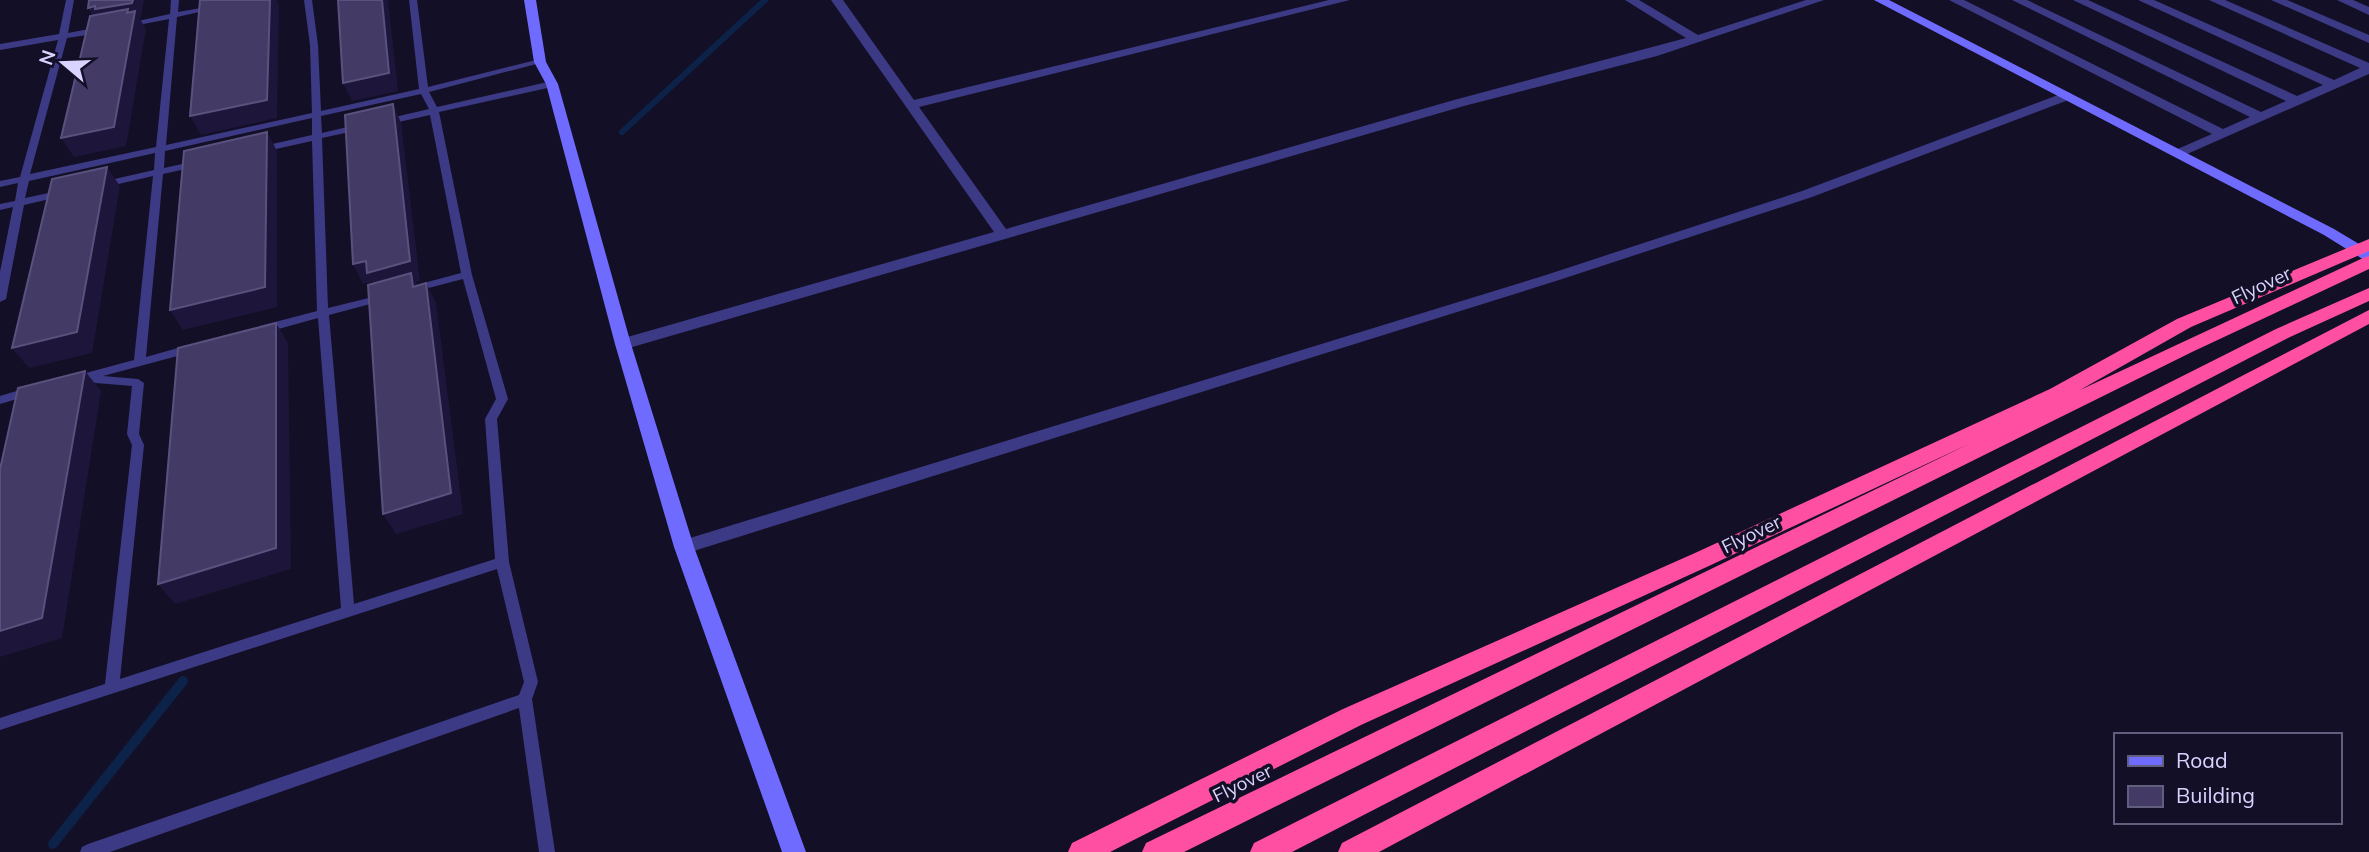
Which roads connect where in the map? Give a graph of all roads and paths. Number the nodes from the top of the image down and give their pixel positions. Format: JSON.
{"nodes":[{"id":1,"x":70,"y":0,"type":"edge"},
{"id":2,"x":175,"y":0,"type":"edge"},
{"id":3,"x":308,"y":0,"type":"edge"},
{"id":4,"x":413,"y":0,"type":"edge"},
{"id":5,"x":530,"y":0,"type":"edge"},
{"id":6,"x":1344,"y":0,"type":"edge"},
{"id":7,"x":1631,"y":0,"type":"edge"},
{"id":8,"x":1818,"y":0,"type":"edge"},
{"id":9,"x":1880,"y":0,"type":"edge"},
{"id":10,"x":1955,"y":0,"type":"edge"},
{"id":11,"x":2018,"y":0,"type":"edge"},
{"id":12,"x":2079,"y":0,"type":"edge"},
{"id":13,"x":2144,"y":0,"type":"edge"},
{"id":14,"x":2216,"y":0,"type":"edge"},
{"id":15,"x":2277,"y":0,"type":"edge"},
{"id":16,"x":2343,"y":0,"type":"edge"},
{"id":17,"x":842,"y":1,"type":"edge"},
{"id":18,"x":221,"y":7,"type":"edge"},
{"id":19,"x":2369,"y":11,"type":"edge"},
{"id":20,"x":173,"y":15,"type":"junction"},
{"id":21,"x":118,"y":26,"type":"edge"},
{"id":22,"x":104,"y":29,"type":"edge"},
{"id":23,"x":63,"y":37,"type":"junction"},
{"id":24,"x":2369,"y":38,"type":"edge"},
{"id":25,"x":1696,"y":39,"type":"junction"},
{"id":26,"x":0,"y":47,"type":"edge"},
{"id":27,"x":540,"y":62,"type":"junction"},
{"id":28,"x":2369,"y":68,"type":"edge"},
{"id":29,"x":2332,"y":84,"type":"junction"},
{"id":30,"x":552,"y":85,"type":"junction"},
{"id":31,"x":424,"y":91,"type":"junction"},
{"id":32,"x":2066,"y":96,"type":"junction"},
{"id":33,"x":2296,"y":101,"type":"junction"},
{"id":34,"x":909,"y":105,"type":"junction"},
{"id":35,"x":434,"y":111,"type":"junction"},
{"id":36,"x":317,"y":113,"type":"junction"},
{"id":37,"x":2260,"y":117,"type":"junction"},
{"id":38,"x":2222,"y":134,"type":"junction"},
{"id":39,"x":316,"y":137,"type":"junction"},
{"id":40,"x":161,"y":148,"type":"junction"},
{"id":41,"x":251,"y":151,"type":"edge"},
{"id":42,"x":2178,"y":154,"type":"junction"},
{"id":43,"x":212,"y":160,"type":"edge"},
{"id":44,"x":160,"y":172,"type":"junction"},
{"id":45,"x":24,"y":179,"type":"junction"},
{"id":46,"x":0,"y":184,"type":"edge"},
{"id":47,"x":83,"y":189,"type":"edge"},
{"id":48,"x":71,"y":191,"type":"edge"},
{"id":49,"x":20,"y":203,"type":"junction"},
{"id":50,"x":0,"y":207,"type":"edge"},
{"id":51,"x":1003,"y":235,"type":"junction"},
{"id":52,"x":2366,"y":253,"type":"edge"},
{"id":53,"x":467,"y":275,"type":"junction"},
{"id":54,"x":2369,"y":294,"type":"edge"},
{"id":55,"x":0,"y":299,"type":"edge"},
{"id":56,"x":323,"y":313,"type":"junction"},
{"id":57,"x":2369,"y":316,"type":"edge"},
{"id":58,"x":258,"y":331,"type":"edge"},
{"id":59,"x":623,"y":344,"type":"junction"},
{"id":60,"x":205,"y":345,"type":"edge"},
{"id":61,"x":140,"y":362,"type":"junction"},
{"id":62,"x":40,"y":389,"type":"edge"},
{"id":63,"x":0,"y":400,"type":"edge"},
{"id":64,"x":684,"y":547,"type":"junction"},
{"id":65,"x":502,"y":562,"type":"junction"},
{"id":66,"x":348,"y":610,"type":"junction"},
{"id":67,"x":112,"y":687,"type":"junction"},
{"id":68,"x":525,"y":699,"type":"junction"},
{"id":69,"x":0,"y":724,"type":"edge"},
{"id":70,"x":88,"y":852,"type":"edge"},
{"id":71,"x":547,"y":852,"type":"edge"},
{"id":72,"x":794,"y":852,"type":"edge"},
{"id":73,"x":1082,"y":852,"type":"edge"},
{"id":74,"x":1156,"y":852,"type":"edge"},
{"id":75,"x":1264,"y":852,"type":"edge"},
{"id":76,"x":1352,"y":852,"type":"edge"}],
"edges":[{"from":1,"to":23,"type":"lane"},
{"from":2,"to":20,"type":"lane"},
{"from":3,"to":36,"type":"lane"},
{"from":4,"to":31,"type":"lane"},
{"from":5,"to":27,"type":"street"},
{"from":6,"to":34,"type":"street"},
{"from":7,"to":25,"type":"street"},
{"from":8,"to":25,"type":"street"},
{"from":9,"to":32,"type":"street"},
{"from":10,"to":38,"type":"street"},
{"from":11,"to":37,"type":"street"},
{"from":12,"to":33,"type":"street"},
{"from":13,"to":29,"type":"street"},
{"from":14,"to":28,"type":"street"},
{"from":15,"to":24,"type":"street"},
{"from":16,"to":19,"type":"street"},
{"from":17,"to":34,"type":"street"},
{"from":18,"to":20,"type":"lane"},
{"from":20,"to":21,"type":"lane"},
{"from":20,"to":40,"type":"lane"},
{"from":22,"to":23,"type":"lane"},
{"from":23,"to":26,"type":"lane"},
{"from":23,"to":45,"type":"lane"},
{"from":25,"to":51,"type":"street"},
{"from":27,"to":30,"type":"street"},
{"from":27,"to":31,"type":"lane"},
{"from":28,"to":29,"type":"street"},
{"from":29,"to":33,"type":"street"},
{"from":30,"to":35,"type":"lane"},
{"from":30,"to":59,"type":"street"},
{"from":31,"to":35,"type":"lane"},
{"from":31,"to":36,"type":"lane"},
{"from":32,"to":42,"type":"street"},
{"from":32,"to":64,"type":"street"},
{"from":33,"to":37,"type":"street"},
{"from":34,"to":51,"type":"street"},
{"from":35,"to":39,"type":"lane"},
{"from":35,"to":53,"type":"lane"},
{"from":36,"to":39,"type":"lane"},
{"from":36,"to":40,"type":"lane"},
{"from":37,"to":38,"type":"street"},
{"from":38,"to":42,"type":"street"},
{"from":39,"to":41,"type":"lane"},
{"from":39,"to":56,"type":"lane"},
{"from":40,"to":44,"type":"lane"},
{"from":40,"to":45,"type":"lane"},
{"from":42,"to":52,"type":"street"},
{"from":43,"to":44,"type":"lane"},
{"from":44,"to":47,"type":"lane"},
{"from":44,"to":61,"type":"lane"},
{"from":45,"to":46,"type":"lane"},
{"from":45,"to":49,"type":"lane"},
{"from":48,"to":49,"type":"lane"},
{"from":49,"to":50,"type":"lane"},
{"from":49,"to":55,"type":"lane"},
{"from":51,"to":59,"type":"street"},
{"from":52,"to":73,"type":"highway"},
{"from":52,"to":74,"type":"highway","name":"Flyover"},
{"from":53,"to":56,"type":"lane"},
{"from":53,"to":65,"type":"lane"},
{"from":54,"to":75,"type":"highway"},
{"from":56,"to":58,"type":"lane"},
{"from":56,"to":66,"type":"lane"},
{"from":57,"to":76,"type":"highway"},
{"from":59,"to":64,"type":"street"},
{"from":60,"to":61,"type":"lane"},
{"from":61,"to":67,"type":"lane"},
{"from":62,"to":63,"type":"lane"},
{"from":64,"to":72,"type":"street"},
{"from":65,"to":66,"type":"lane"},
{"from":65,"to":68,"type":"lane"},
{"from":66,"to":67,"type":"lane"},
{"from":67,"to":69,"type":"lane"},
{"from":68,"to":70,"type":"lane"},
{"from":68,"to":71,"type":"lane"}]}
